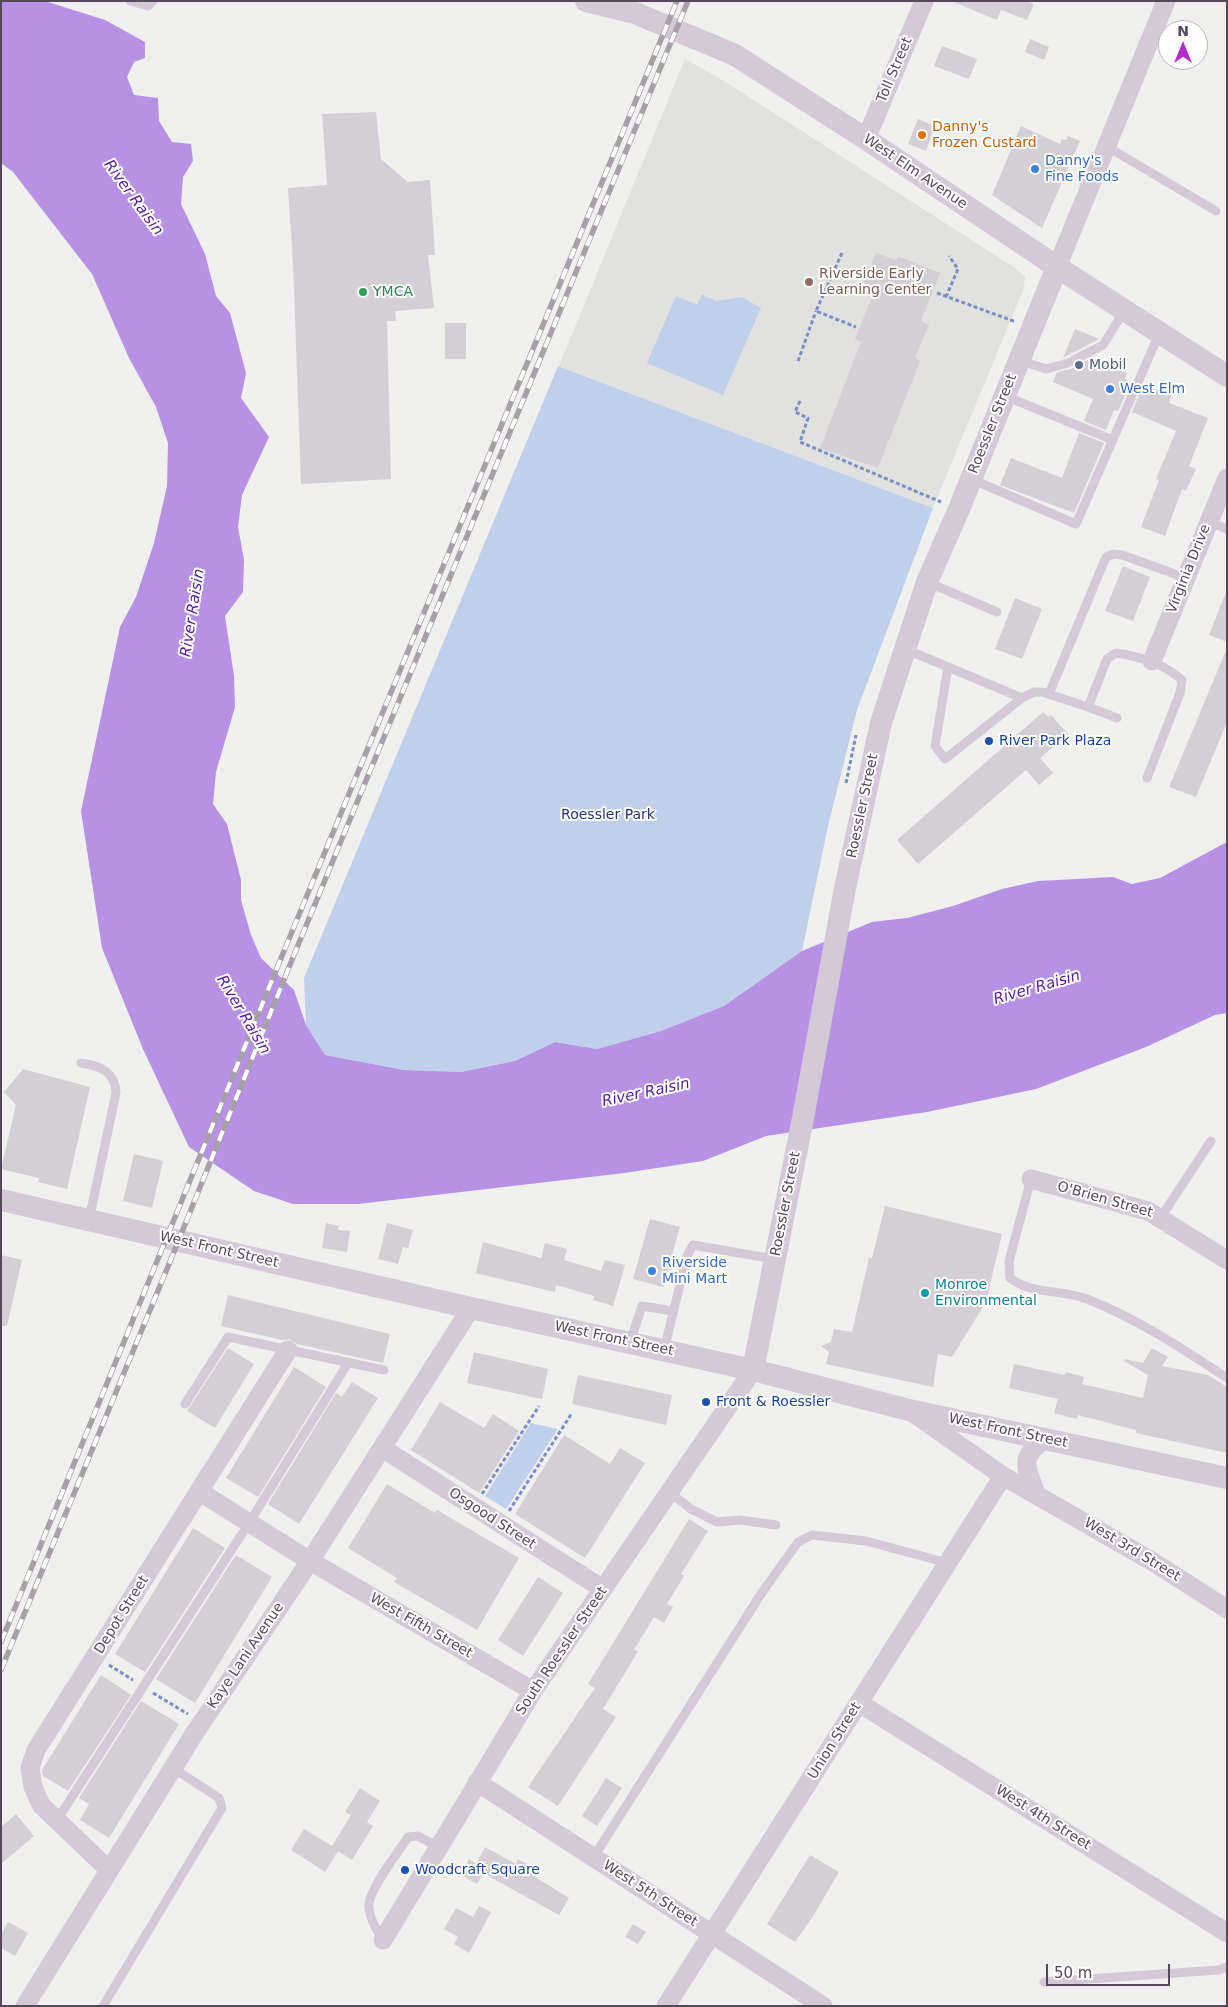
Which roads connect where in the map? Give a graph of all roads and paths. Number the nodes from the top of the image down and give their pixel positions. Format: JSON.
{"nodes":[{"id":1,"x":130,"y":1,"type":"edge"},
{"id":2,"x":153,"y":1,"type":"edge"},
{"id":3,"x":586,"y":1,"type":"edge"},
{"id":4,"x":924,"y":1,"type":"edge"},
{"id":5,"x":1166,"y":1,"type":"edge"},
{"id":6,"x":866,"y":139,"type":"junction"},
{"id":7,"x":1106,"y":146,"type":"junction"},
{"id":8,"x":1216,"y":211,"type":"dead end"},
{"id":9,"x":842,"y":253,"type":"dead end"},
{"id":10,"x":949,"y":256,"type":"dead end"},
{"id":11,"x":1056,"y":267,"type":"junction"},
{"id":12,"x":937,"y":293,"type":"dead end"},
{"id":13,"x":946,"y":296,"type":"junction"},
{"id":14,"x":816,"y":311,"type":"junction"},
{"id":15,"x":1124,"y":311,"type":"junction"},
{"id":16,"x":856,"y":327,"type":"dead end"},
{"id":17,"x":1031,"y":327,"type":"junction"},
{"id":18,"x":1160,"y":333,"type":"junction"},
{"id":19,"x":1019,"y":360,"type":"junction"},
{"id":20,"x":798,"y":361,"type":"dead end"},
{"id":21,"x":1227,"y":376,"type":"edge"},
{"id":22,"x":1004,"y":396,"type":"junction"},
{"id":23,"x":800,"y":401,"type":"dead end"},
{"id":24,"x":1113,"y":440,"type":"junction"},
{"id":25,"x":1227,"y":478,"type":"edge"},
{"id":26,"x":971,"y":479,"type":"junction"},
{"id":27,"x":959,"y":509,"type":"junction"},
{"id":28,"x":1209,"y":522,"type":"junction"},
{"id":29,"x":1227,"y":529,"type":"edge"},
{"id":30,"x":1186,"y":578,"type":"junction"},
{"id":31,"x":927,"y":582,"type":"junction"},
{"id":32,"x":997,"y":612,"type":"dead end"},
{"id":33,"x":905,"y":649,"type":"junction"},
{"id":34,"x":1152,"y":661,"type":"junction"},
{"id":35,"x":948,"y":667,"type":"junction"},
{"id":36,"x":1049,"y":694,"type":"junction"},
{"id":37,"x":1022,"y":698,"type":"junction"},
{"id":38,"x":1088,"y":708,"type":"junction"},
{"id":39,"x":1117,"y":718,"type":"dead end"},
{"id":40,"x":1147,"y":778,"type":"dead end"},
{"id":41,"x":81,"y":1063,"type":"dead end"},
{"id":42,"x":1211,"y":1141,"type":"dead end"},
{"id":43,"x":1031,"y":1179,"type":"joint"},
{"id":44,"x":1,"y":1200,"type":"edge"},
{"id":45,"x":1161,"y":1217,"type":"junction"},
{"id":46,"x":89,"y":1220,"type":"junction"},
{"id":47,"x":775,"y":1259,"type":"junction"},
{"id":48,"x":1227,"y":1260,"type":"edge"},
{"id":49,"x":470,"y":1308,"type":"junction"},
{"id":50,"x":673,"y":1311,"type":"junction"},
{"id":51,"x":630,"y":1343,"type":"junction"},
{"id":52,"x":288,"y":1350,"type":"junction"},
{"id":53,"x":664,"y":1350,"type":"junction"},
{"id":54,"x":348,"y":1363,"type":"junction"},
{"id":55,"x":384,"y":1370,"type":"dead end"},
{"id":56,"x":753,"y":1370,"type":"junction"},
{"id":57,"x":1227,"y":1378,"type":"edge"},
{"id":58,"x":185,"y":1404,"type":"dead end"},
{"id":59,"x":539,"y":1406,"type":"dead end"},
{"id":60,"x":909,"y":1410,"type":"junction"},
{"id":61,"x":572,"y":1413,"type":"dead end"},
{"id":62,"x":1046,"y":1439,"type":"junction"},
{"id":63,"x":382,"y":1448,"type":"junction"},
{"id":64,"x":1003,"y":1476,"type":"junction"},
{"id":65,"x":1227,"y":1478,"type":"edge"},
{"id":66,"x":200,"y":1492,"type":"junction"},
{"id":67,"x":669,"y":1492,"type":"junction"},
{"id":68,"x":1036,"y":1493,"type":"junction"},
{"id":69,"x":473,"y":1507,"type":"junction"},
{"id":70,"x":248,"y":1523,"type":"junction"},
{"id":71,"x":501,"y":1524,"type":"junction"},
{"id":72,"x":776,"y":1525,"type":"dead end"},
{"id":73,"x":310,"y":1561,"type":"junction"},
{"id":74,"x":948,"y":1563,"type":"junction"},
{"id":75,"x":603,"y":1590,"type":"junction"},
{"id":76,"x":1227,"y":1609,"type":"edge"},
{"id":77,"x":533,"y":1691,"type":"junction"},
{"id":78,"x":859,"y":1703,"type":"junction"},
{"id":79,"x":173,"y":1768,"type":"junction"},
{"id":80,"x":477,"y":1782,"type":"junction"},
{"id":81,"x":56,"y":1820,"type":"junction"},
{"id":82,"x":438,"y":1847,"type":"junction"},
{"id":83,"x":593,"y":1858,"type":"junction"},
{"id":84,"x":109,"y":1870,"type":"junction"},
{"id":85,"x":1227,"y":1933,"type":"edge"},
{"id":86,"x":712,"y":1934,"type":"junction"},
{"id":87,"x":383,"y":1940,"type":"joint"},
{"id":88,"x":1227,"y":1967,"type":"edge"},
{"id":89,"x":1044,"y":1982,"type":"dead end"},
{"id":90,"x":24,"y":2006,"type":"edge"},
{"id":91,"x":103,"y":2006,"type":"edge"},
{"id":92,"x":666,"y":2006,"type":"edge"},
{"id":93,"x":823,"y":2006,"type":"edge"}],
"edges":[{"from":1,"to":2,"type":"lane"},
{"from":3,"to":6,"type":"street","name":"West Elm Avenue"},
{"from":4,"to":6,"type":"street","name":"Toll Street"},
{"from":5,"to":7,"type":"street"},
{"from":6,"to":11,"type":"street","name":"West Elm Avenue"},
{"from":7,"to":8,"type":"lane"},
{"from":7,"to":11,"type":"street"},
{"from":9,"to":14,"type":"path"},
{"from":10,"to":13,"type":"path"},
{"from":11,"to":15,"type":"street","name":"West Elm Avenue"},
{"from":11,"to":17,"type":"street","name":"Roessler Street"},
{"from":12,"to":13,"type":"path"},
{"from":13,"to":17,"type":"path"},
{"from":14,"to":16,"type":"path"},
{"from":14,"to":20,"type":"path"},
{"from":15,"to":18,"type":"street","name":"West Elm Avenue"},
{"from":15,"to":19,"type":"lane"},
{"from":17,"to":19,"type":"street","name":"Roessler Street"},
{"from":18,"to":21,"type":"street","name":"West Elm Avenue"},
{"from":18,"to":24,"type":"lane"},
{"from":19,"to":22,"type":"street","name":"Roessler Street"},
{"from":22,"to":24,"type":"lane"},
{"from":22,"to":26,"type":"street","name":"Roessler Street"},
{"from":23,"to":27,"type":"path"},
{"from":24,"to":26,"type":"lane"},
{"from":25,"to":28,"type":"street","name":"Virginia Drive"},
{"from":26,"to":27,"type":"street","name":"Roessler Street"},
{"from":27,"to":31,"type":"street","name":"Roessler Street"},
{"from":28,"to":29,"type":"lane"},
{"from":28,"to":30,"type":"street","name":"Virginia Drive"},
{"from":30,"to":34,"type":"street","name":"Virginia Drive"},
{"from":30,"to":36,"type":"lane"},
{"from":31,"to":32,"type":"lane"},
{"from":31,"to":33,"type":"street","name":"Roessler Street"},
{"from":33,"to":35,"type":"lane"},
{"from":33,"to":47,"type":"street","name":"Roessler Street"},
{"from":34,"to":38,"type":"lane"},
{"from":34,"to":40,"type":"lane"},
{"from":35,"to":37,"type":"lane"},
{"from":35,"to":37,"type":"lane"},
{"from":36,"to":37,"type":"lane"},
{"from":36,"to":38,"type":"lane"},
{"from":38,"to":39,"type":"lane"},
{"from":41,"to":46,"type":"lane"},
{"from":42,"to":45,"type":"lane"},
{"from":43,"to":45,"type":"street","name":"O'Brien Street"},
{"from":43,"to":57,"type":"lane"},
{"from":44,"to":46,"type":"street","name":"West Front Street"},
{"from":45,"to":48,"type":"street","name":"O'Brien Street"},
{"from":46,"to":49,"type":"street","name":"West Front Street"},
{"from":47,"to":50,"type":"lane"},
{"from":47,"to":56,"type":"street","name":"Roessler Street"},
{"from":49,"to":51,"type":"street","name":"West Front Street"},
{"from":49,"to":63,"type":"street","name":"Kaye Lani Avenue"},
{"from":50,"to":51,"type":"lane"},
{"from":50,"to":53,"type":"lane"},
{"from":51,"to":53,"type":"street","name":"West Front Street"},
{"from":52,"to":54,"type":"lane"},
{"from":52,"to":58,"type":"lane"},
{"from":52,"to":66,"type":"street","name":"Depot Street"},
{"from":53,"to":56,"type":"street","name":"West Front Street"},
{"from":54,"to":55,"type":"lane"},
{"from":54,"to":70,"type":"lane"},
{"from":56,"to":60,"type":"street","name":"West Front Street"},
{"from":56,"to":67,"type":"street","name":"South Roessler Street"},
{"from":59,"to":69,"type":"path"},
{"from":60,"to":62,"type":"street","name":"West Front Street"},
{"from":60,"to":64,"type":"street","name":"West 3rd Street"},
{"from":61,"to":71,"type":"path"},
{"from":62,"to":65,"type":"street","name":"West Front Street"},
{"from":62,"to":68,"type":"street"},
{"from":63,"to":69,"type":"street","name":"Osgood Street"},
{"from":63,"to":73,"type":"street","name":"Kaye Lani Avenue"},
{"from":64,"to":68,"type":"street","name":"West 3rd Street"},
{"from":64,"to":74,"type":"street","name":"Union Street"},
{"from":66,"to":70,"type":"street","name":"West Fifth Street"},
{"from":66,"to":81,"type":"street","name":"Depot Street"},
{"from":67,"to":72,"type":"lane"},
{"from":67,"to":75,"type":"street","name":"South Roessler Street"},
{"from":68,"to":76,"type":"street","name":"West 3rd Street"},
{"from":69,"to":71,"type":"street","name":"Osgood Street"},
{"from":70,"to":73,"type":"street","name":"West Fifth Street"},
{"from":70,"to":81,"type":"lane"},
{"from":71,"to":75,"type":"street","name":"Osgood Street"},
{"from":73,"to":77,"type":"street","name":"West Fifth Street"},
{"from":73,"to":79,"type":"street","name":"Kaye Lani Avenue"},
{"from":74,"to":78,"type":"street","name":"Union Street"},
{"from":74,"to":83,"type":"lane"},
{"from":75,"to":77,"type":"street","name":"South Roessler Street"},
{"from":77,"to":80,"type":"street","name":"South Roessler Street"},
{"from":78,"to":85,"type":"street","name":"West 4th Street"},
{"from":78,"to":86,"type":"street","name":"Union Street"},
{"from":79,"to":84,"type":"street","name":"Kaye Lani Avenue"},
{"from":79,"to":91,"type":"lane"},
{"from":80,"to":82,"type":"street","name":"South Roessler Street"},
{"from":80,"to":83,"type":"street","name":"West 5th Street"},
{"from":81,"to":84,"type":"street","name":"Depot Street"},
{"from":82,"to":87,"type":"street","name":"South Roessler Street"},
{"from":82,"to":87,"type":"lane"},
{"from":83,"to":86,"type":"street","name":"West 5th Street"},
{"from":84,"to":90,"type":"street","name":"Kaye Lani Avenue"},
{"from":86,"to":92,"type":"street","name":"Union Street"},
{"from":86,"to":93,"type":"street","name":"West 5th Street"},
{"from":88,"to":89,"type":"lane"}]}
